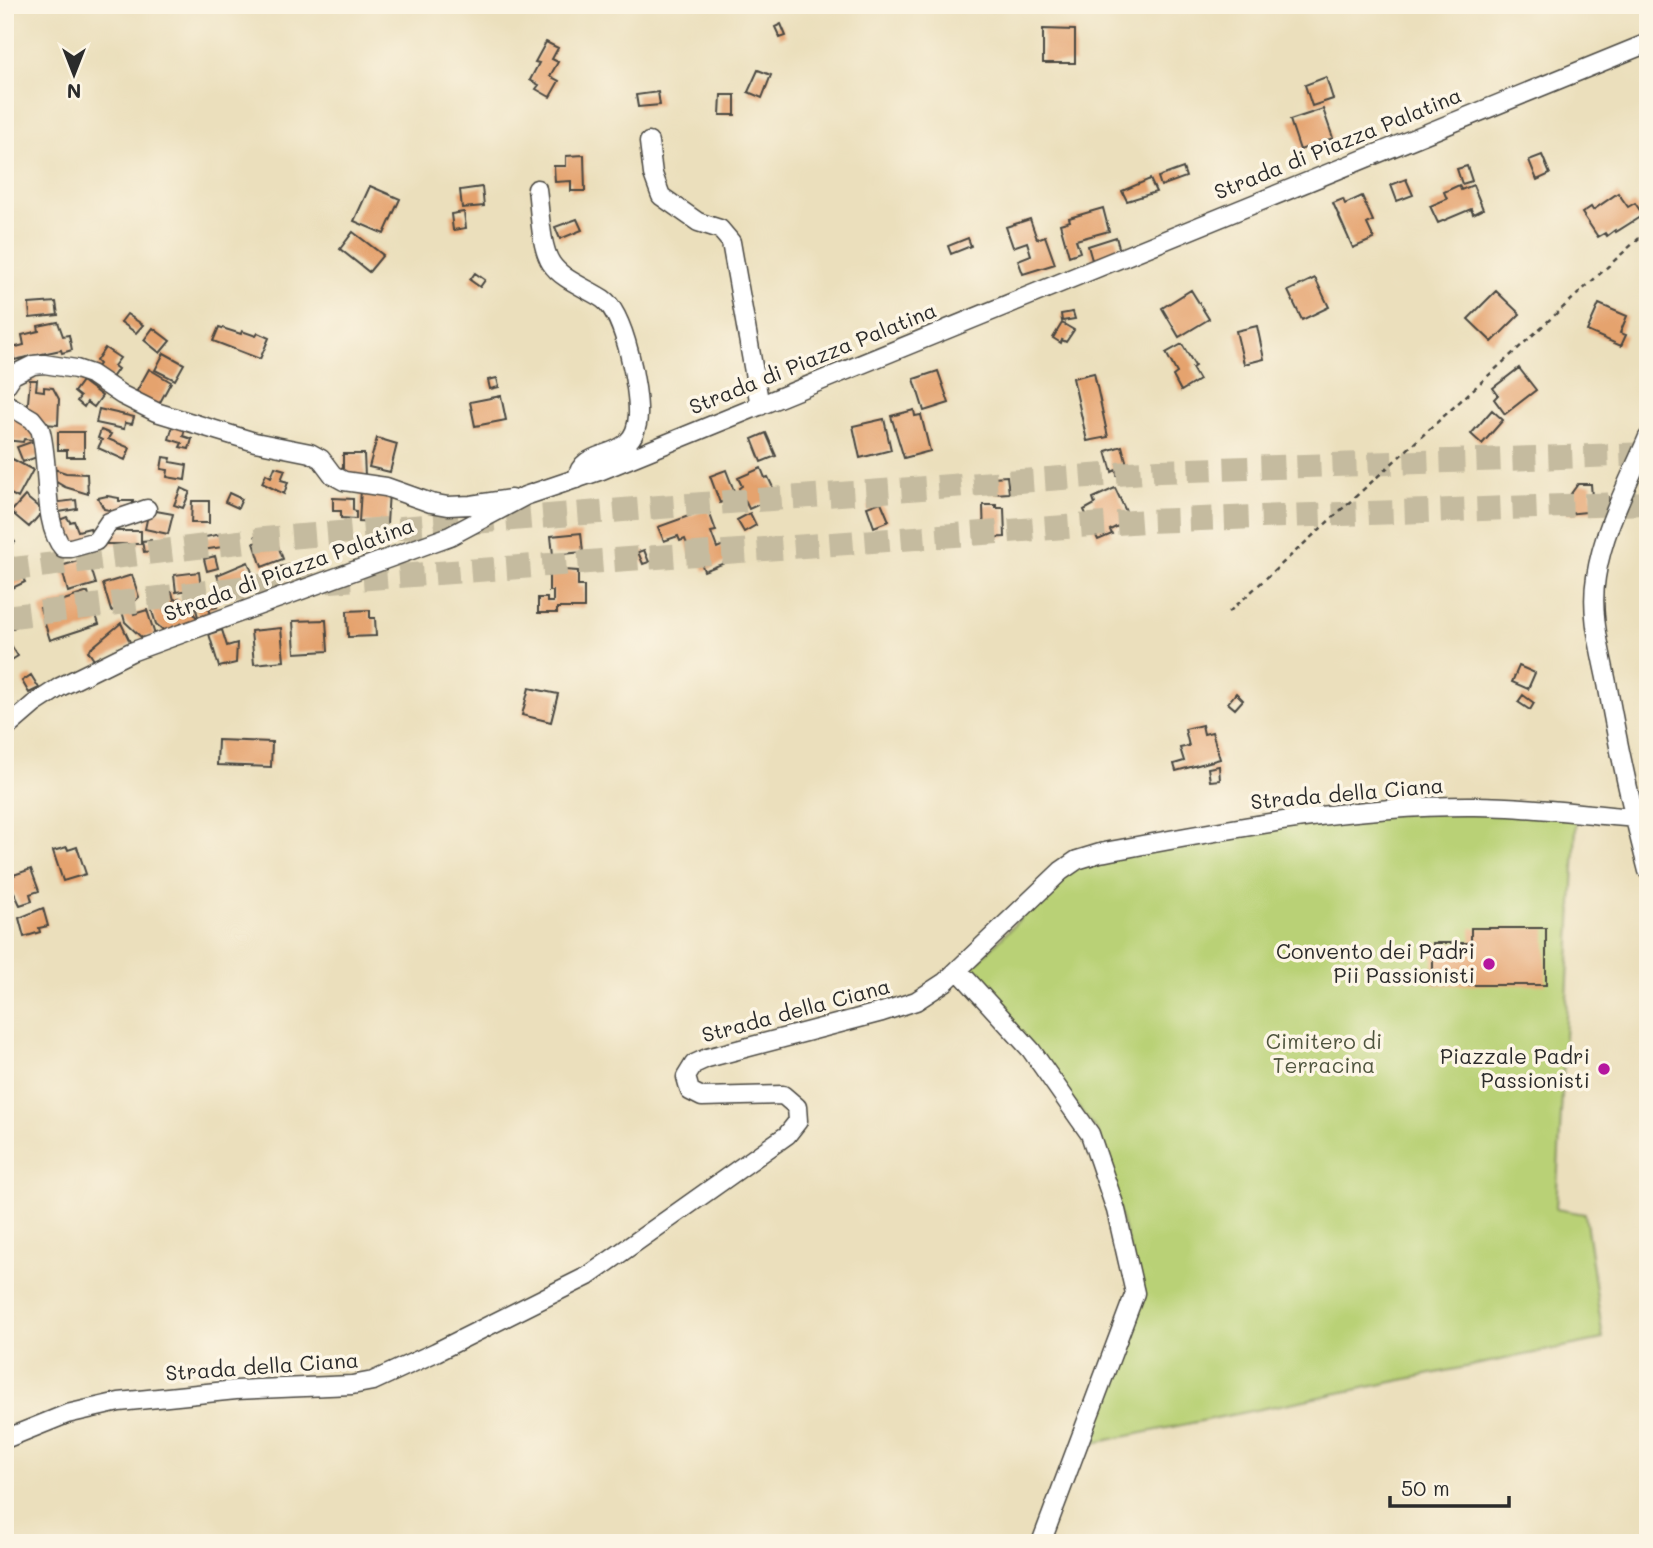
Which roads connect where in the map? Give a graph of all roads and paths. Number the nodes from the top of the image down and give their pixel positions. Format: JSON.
{"nodes":[{"id":1,"x":1648,"y":43,"type":"edge"},
{"id":2,"x":649,"y":142,"type":"dead end"},
{"id":3,"x":537,"y":189,"type":"dead end"},
{"id":4,"x":1648,"y":230,"type":"edge"},
{"id":5,"x":5,"y":387,"type":"edge"},
{"id":6,"x":5,"y":402,"type":"edge"},
{"id":7,"x":760,"y":406,"type":"junction"},
{"id":8,"x":1648,"y":437,"type":"edge"},
{"id":9,"x":578,"y":480,"type":"junction"},
{"id":10,"x":525,"y":496,"type":"junction"},
{"id":11,"x":147,"y":509,"type":"dead end"},
{"id":12,"x":1229,"y":612,"type":"dead end"},
{"id":13,"x":5,"y":729,"type":"edge"},
{"id":14,"x":1635,"y":818,"type":"junction"},
{"id":15,"x":1648,"y":871,"type":"edge"},
{"id":16,"x":958,"y":970,"type":"junction"},
{"id":17,"x":5,"y":1439,"type":"edge"},
{"id":18,"x":1041,"y":1543,"type":"edge"}],
"edges":[{"from":1,"to":7,"type":"street","name":"Strada di Piazza Palatina"},
{"from":2,"to":7,"type":"street"},
{"from":3,"to":9,"type":"street"},
{"from":4,"to":12,"type":"path"},
{"from":5,"to":10,"type":"street"},
{"from":6,"to":11,"type":"street"},
{"from":7,"to":9,"type":"street","name":"Strada di Piazza Palatina"},
{"from":8,"to":14,"type":"street"},
{"from":9,"to":10,"type":"street","name":"Strada di Piazza Palatina"},
{"from":10,"to":13,"type":"street","name":"Strada di Piazza Palatina"},
{"from":14,"to":15,"type":"street"},
{"from":14,"to":16,"type":"street","name":"Strada della Ciana"},
{"from":16,"to":17,"type":"street","name":"Strada della Ciana"},
{"from":16,"to":18,"type":"street"}]}
